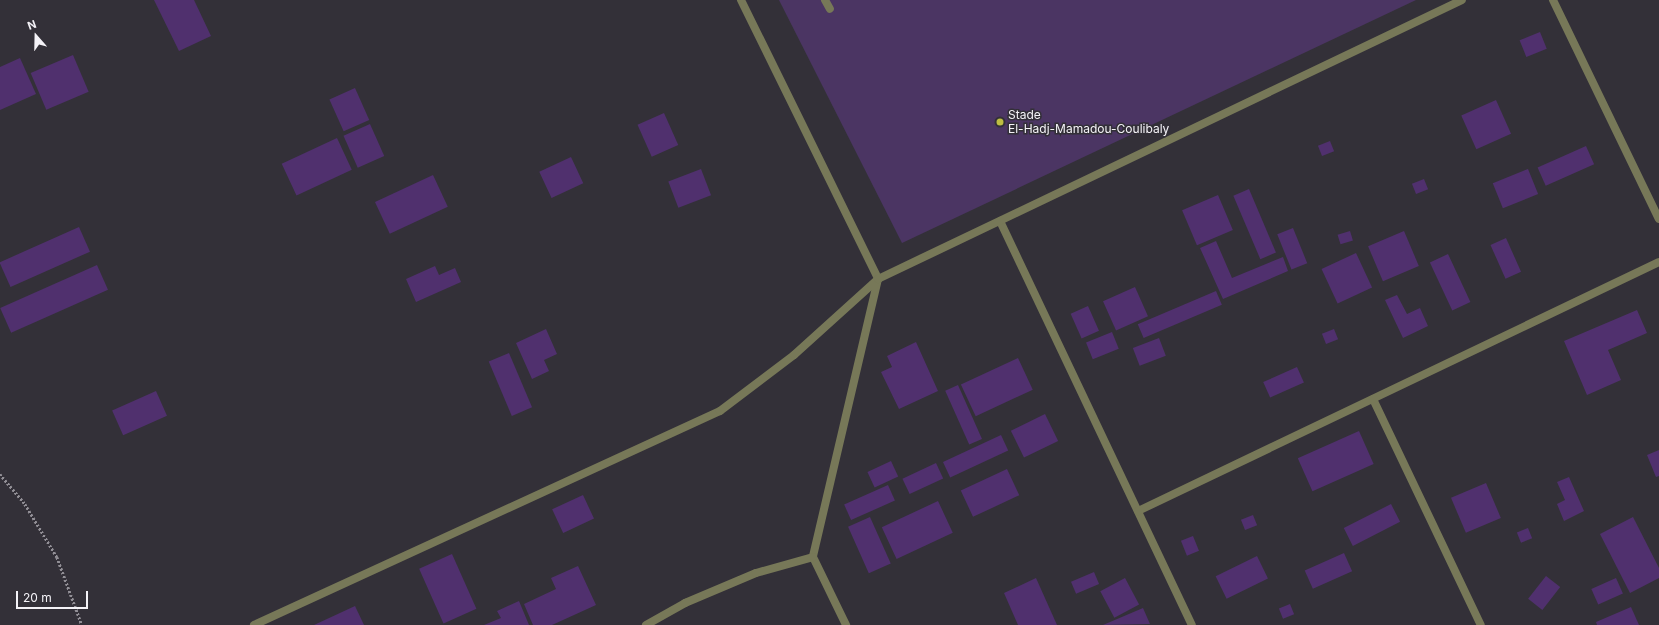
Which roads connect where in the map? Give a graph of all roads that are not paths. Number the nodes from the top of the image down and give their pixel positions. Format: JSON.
{"nodes":[{"id":1,"x":741,"y":0,"type":"edge"},
{"id":2,"x":825,"y":0,"type":"edge"},
{"id":3,"x":1462,"y":0,"type":"edge"},
{"id":4,"x":1553,"y":0,"type":"edge"},
{"id":5,"x":830,"y":9,"type":"dead end"},
{"id":6,"x":1659,"y":219,"type":"edge"},
{"id":7,"x":1000,"y":221,"type":"junction"},
{"id":8,"x":1659,"y":262,"type":"edge"},
{"id":9,"x":878,"y":279,"type":"junction"},
{"id":10,"x":1373,"y":399,"type":"junction"},
{"id":11,"x":1138,"y":511,"type":"junction"},
{"id":12,"x":813,"y":557,"type":"junction"},
{"id":13,"x":254,"y":625,"type":"edge"},
{"id":14,"x":646,"y":625,"type":"edge"},
{"id":15,"x":846,"y":625,"type":"edge"},
{"id":16,"x":1192,"y":625,"type":"edge"},
{"id":17,"x":1481,"y":625,"type":"edge"}],
"edges":[{"from":1,"to":9,"type":"street"},
{"from":2,"to":5,"type":"street"},
{"from":3,"to":7,"type":"street"},
{"from":4,"to":6,"type":"street"},
{"from":7,"to":9,"type":"street"},
{"from":7,"to":11,"type":"street"},
{"from":8,"to":10,"type":"street"},
{"from":9,"to":12,"type":"street"},
{"from":9,"to":13,"type":"street"},
{"from":10,"to":11,"type":"street"},
{"from":10,"to":17,"type":"street"},
{"from":11,"to":16,"type":"street"},
{"from":12,"to":14,"type":"street"},
{"from":12,"to":15,"type":"street"}]}
